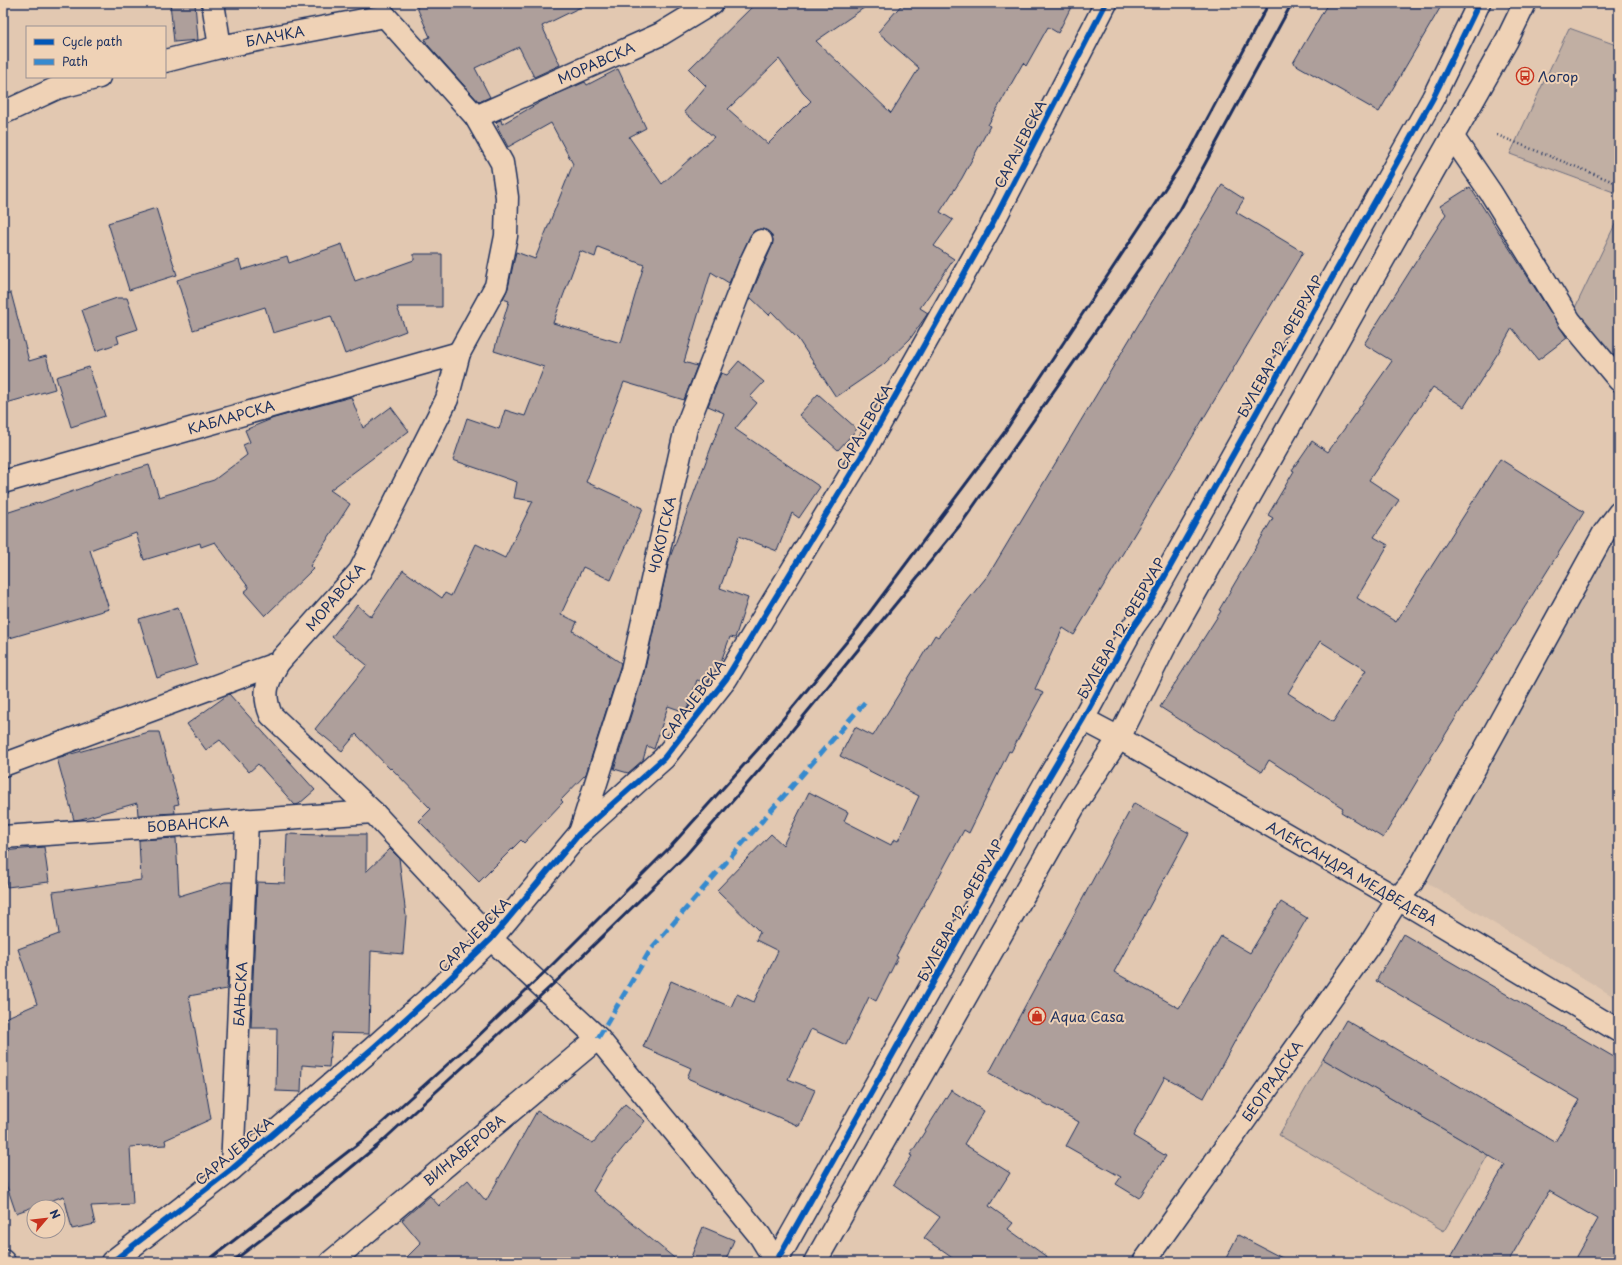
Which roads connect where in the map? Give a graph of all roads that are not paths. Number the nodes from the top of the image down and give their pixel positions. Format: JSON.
{"nodes":[{"id":1,"x":213,"y":3,"type":"edge"},
{"id":2,"x":712,"y":3,"type":"edge"},
{"id":3,"x":1106,"y":3,"type":"edge"},
{"id":4,"x":1479,"y":3,"type":"edge"},
{"id":5,"x":1525,"y":3,"type":"edge"},
{"id":6,"x":384,"y":9,"type":"edge"},
{"id":7,"x":220,"y":47,"type":"junction"},
{"id":8,"x":166,"y":61,"type":"edge"},
{"id":9,"x":96,"y":78,"type":"edge"},
{"id":10,"x":3,"y":113,"type":"edge"},
{"id":11,"x":476,"y":117,"type":"junction"},
{"id":12,"x":1452,"y":136,"type":"junction"},
{"id":13,"x":761,"y":242,"type":"dead end"},
{"id":14,"x":459,"y":353,"type":"junction"},
{"id":15,"x":1619,"y":380,"type":"edge"},
{"id":16,"x":3,"y":482,"type":"edge"},
{"id":17,"x":1619,"y":513,"type":"edge"},
{"id":18,"x":278,"y":663,"type":"junction"},
{"id":19,"x":1083,"y":719,"type":"junction"},
{"id":20,"x":1119,"y":738,"type":"junction"},
{"id":21,"x":3,"y":765,"type":"edge"},
{"id":22,"x":373,"y":812,"type":"junction"},
{"id":23,"x":248,"y":820,"type":"junction"},
{"id":24,"x":579,"y":834,"type":"junction"},
{"id":25,"x":3,"y":837,"type":"edge"},
{"id":26,"x":1398,"y":899,"type":"junction"},
{"id":27,"x":491,"y":939,"type":"junction"},
{"id":28,"x":1619,"y":1031,"type":"edge"},
{"id":29,"x":598,"y":1038,"type":"junction"},
{"id":30,"x":232,"y":1169,"type":"junction"},
{"id":31,"x":112,"y":1262,"type":"edge"},
{"id":32,"x":331,"y":1262,"type":"edge"},
{"id":33,"x":776,"y":1262,"type":"edge"},
{"id":34,"x":815,"y":1262,"type":"edge"},
{"id":35,"x":1144,"y":1262,"type":"edge"}],
"edges":[{"from":1,"to":7,"type":"street"},
{"from":2,"to":11,"type":"street","name":"МОРАВСКА"},
{"from":3,"to":24,"type":"street","name":"САРАЈЕВСКА"},
{"from":4,"to":19,"type":"street","name":"БУЛЕВАР 12. ФЕБРУАР"},
{"from":5,"to":12,"type":"street"},
{"from":6,"to":7,"type":"street","name":"БЛАЧКА"},
{"from":6,"to":11,"type":"street","name":"МОРАВСКА"},
{"from":7,"to":8,"type":"street","name":"БЛАЧКА"},
{"from":9,"to":10,"type":"street"},
{"from":11,"to":14,"type":"street","name":"МОРАВСКА"},
{"from":12,"to":15,"type":"street"},
{"from":12,"to":20,"type":"street"},
{"from":13,"to":24,"type":"street","name":"ЧОКОТСКА"},
{"from":14,"to":16,"type":"street","name":"КАБЛАРСКА"},
{"from":14,"to":18,"type":"street","name":"МОРАВСКА"},
{"from":17,"to":26,"type":"street","name":"БЕОГРАДСКА"},
{"from":18,"to":21,"type":"street"},
{"from":18,"to":22,"type":"street","name":"МОРАВСКА"},
{"from":19,"to":20,"type":"street","name":"АЛЕКСАНДРА МЕДВЕДЕВА"},
{"from":19,"to":33,"type":"street","name":"БУЛЕВАР 12. ФЕБРУАР"},
{"from":20,"to":26,"type":"street","name":"АЛЕКСАНДРА МЕДВЕДЕВА"},
{"from":20,"to":34,"type":"street"},
{"from":22,"to":23,"type":"street","name":"БОВАНСКА"},
{"from":22,"to":27,"type":"street","name":"МОРАВСКА"},
{"from":23,"to":25,"type":"street","name":"БОВАНСКА"},
{"from":23,"to":30,"type":"street","name":"БАЊСКА"},
{"from":24,"to":27,"type":"street","name":"САРАЈЕВСКА"},
{"from":26,"to":28,"type":"street","name":"АЛЕКСАНДРА МЕДВЕДЕВА"},
{"from":26,"to":35,"type":"street","name":"БЕОГРАДСКА"},
{"from":27,"to":29,"type":"street","name":"МОРАВСКА"},
{"from":27,"to":30,"type":"street","name":"САРАЈЕВСКА"},
{"from":29,"to":32,"type":"street","name":"ВИНАВЕРОВА"},
{"from":29,"to":33,"type":"street","name":"МОРАВСКА"},
{"from":30,"to":31,"type":"street","name":"САРАЈЕВСКА"}]}
